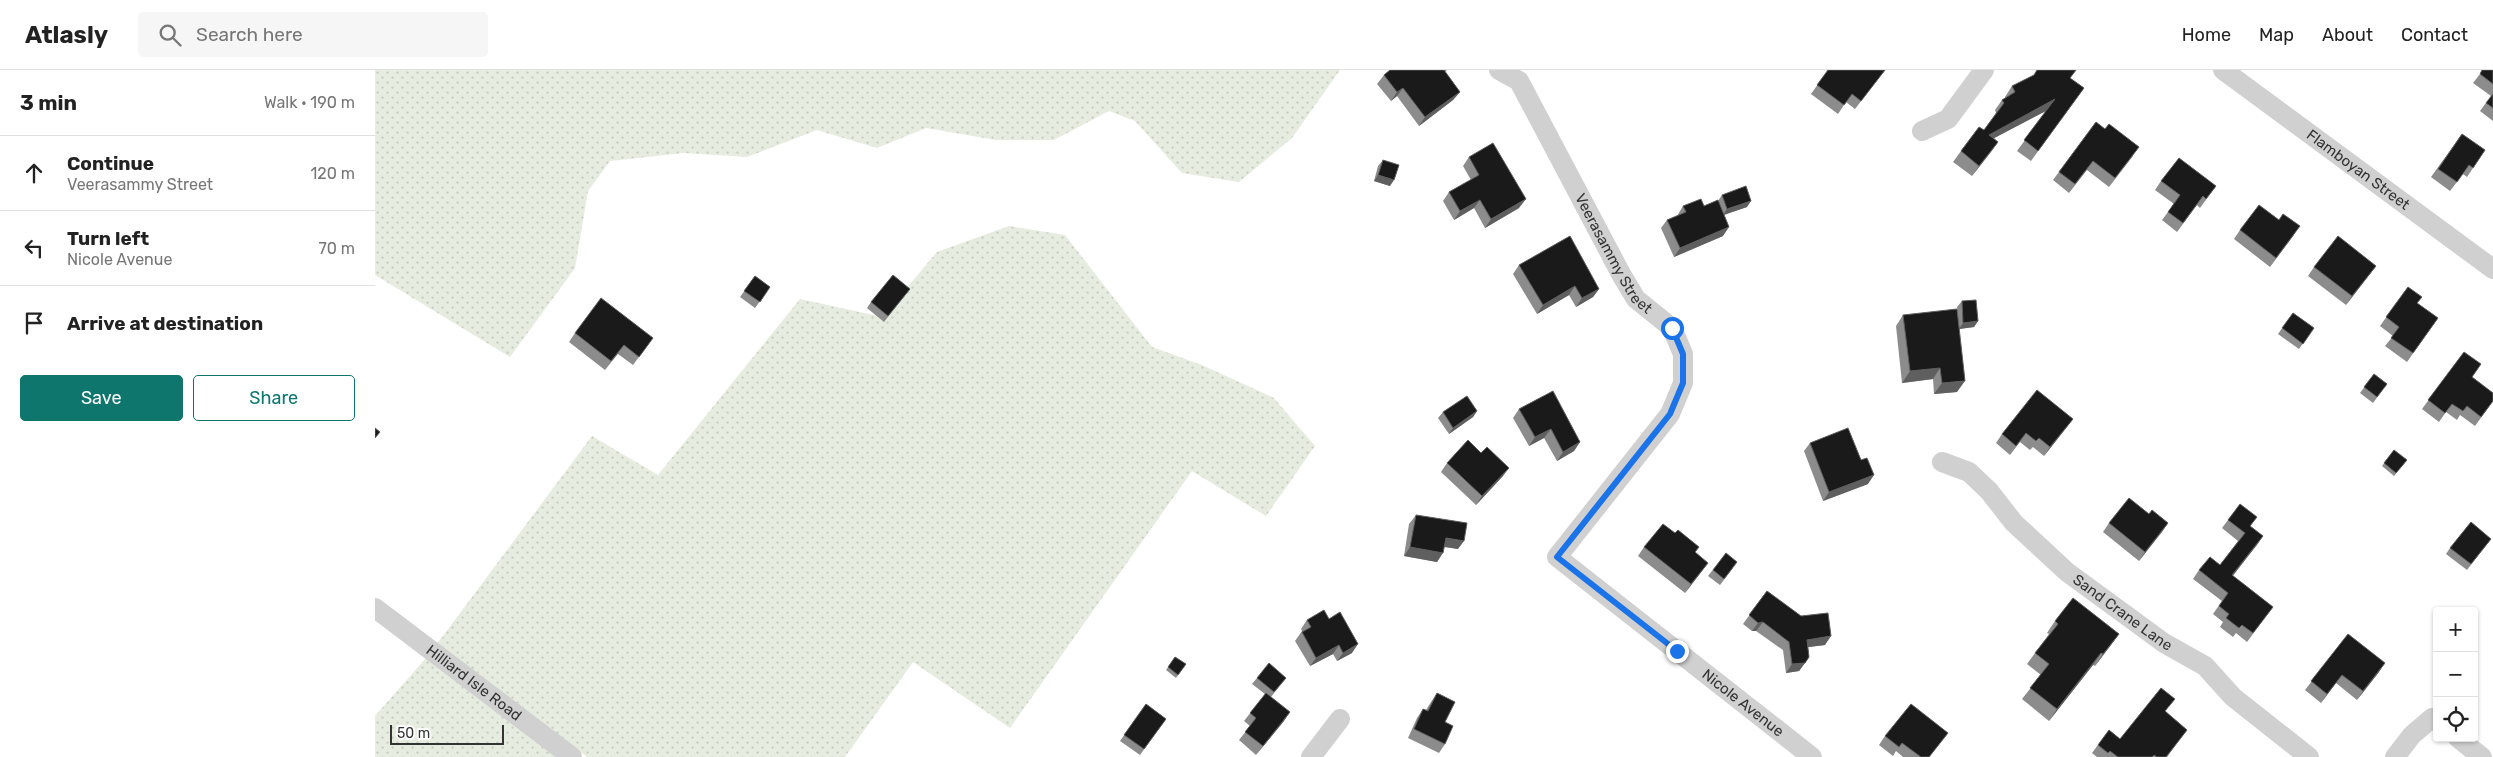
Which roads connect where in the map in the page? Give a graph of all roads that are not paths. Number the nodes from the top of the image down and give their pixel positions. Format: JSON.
{"nodes":[{"id":1,"x":1499,"y":70,"type":"edge"},
{"id":2,"x":1983,"y":70,"type":"edge"},
{"id":3,"x":2223,"y":70,"type":"edge"},
{"id":4,"x":1922,"y":131,"type":"dead end"},
{"id":5,"x":2493,"y":269,"type":"edge"},
{"id":6,"x":1942,"y":462,"type":"dead end"},
{"id":7,"x":1557,"y":557,"type":"joint"},
{"id":8,"x":375,"y":608,"type":"edge"},
{"id":9,"x":1340,"y":719,"type":"dead end"},
{"id":10,"x":2433,"y":721,"type":"edge"},
{"id":11,"x":2463,"y":742,"type":"edge"},
{"id":12,"x":572,"y":757,"type":"edge"},
{"id":13,"x":1311,"y":757,"type":"edge"},
{"id":14,"x":1812,"y":757,"type":"edge"},
{"id":15,"x":2309,"y":757,"type":"edge"},
{"id":16,"x":2395,"y":757,"type":"edge"},
{"id":17,"x":2483,"y":757,"type":"edge"}],
"edges":[{"from":1,"to":7,"type":"street","name":"Veerasammy Street"},
{"from":2,"to":4,"type":"street"},
{"from":3,"to":5,"type":"street","name":"Flamboyan Street"},
{"from":6,"to":15,"type":"street","name":"Sand Crane Lane"},
{"from":7,"to":14,"type":"street","name":"Nicole Avenue"},
{"from":8,"to":12,"type":"street","name":"Hilliard Isle Road"},
{"from":9,"to":13,"type":"street"},
{"from":10,"to":16,"type":"street"},
{"from":11,"to":17,"type":"street"}]}
